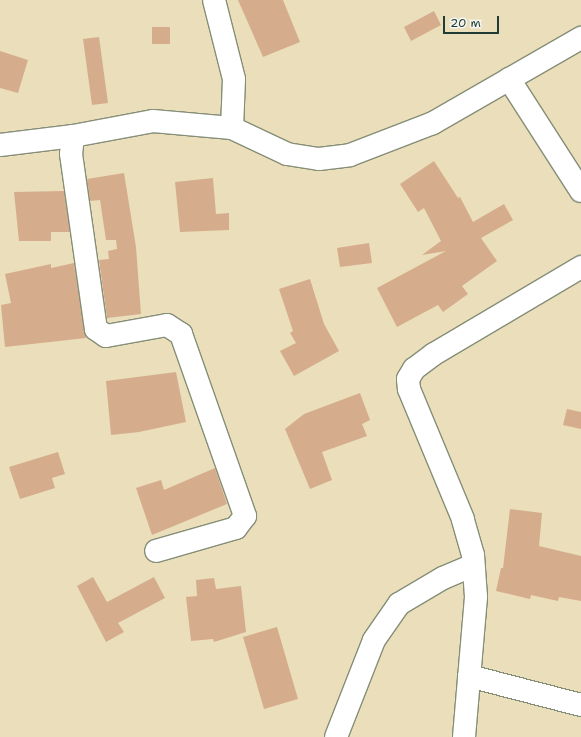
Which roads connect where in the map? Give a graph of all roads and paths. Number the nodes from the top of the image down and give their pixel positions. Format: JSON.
{"nodes":[{"id":1,"x":214,"y":0,"type":"edge"},
{"id":2,"x":581,"y":38,"type":"edge"},
{"id":3,"x":509,"y":79,"type":"junction"},
{"id":4,"x":232,"y":128,"type":"junction"},
{"id":5,"x":73,"y":136,"type":"junction"},
{"id":6,"x":0,"y":145,"type":"edge"},
{"id":7,"x":581,"y":190,"type":"edge"},
{"id":8,"x":581,"y":267,"type":"edge"},
{"id":9,"x":156,"y":551,"type":"dead end"},
{"id":10,"x":473,"y":565,"type":"junction"},
{"id":11,"x":469,"y":676,"type":"junction"},
{"id":12,"x":581,"y":706,"type":"edge"},
{"id":13,"x":336,"y":737,"type":"edge"},
{"id":14,"x":464,"y":737,"type":"edge"}],
"edges":[{"from":1,"to":4,"type":"street"},
{"from":2,"to":3,"type":"street"},
{"from":3,"to":4,"type":"street"},
{"from":3,"to":7,"type":"street"},
{"from":4,"to":5,"type":"street"},
{"from":5,"to":6,"type":"street"},
{"from":5,"to":9,"type":"street"},
{"from":8,"to":10,"type":"street"},
{"from":10,"to":11,"type":"street"},
{"from":10,"to":13,"type":"street"},
{"from":11,"to":12,"type":"street"},
{"from":11,"to":14,"type":"street"}]}
